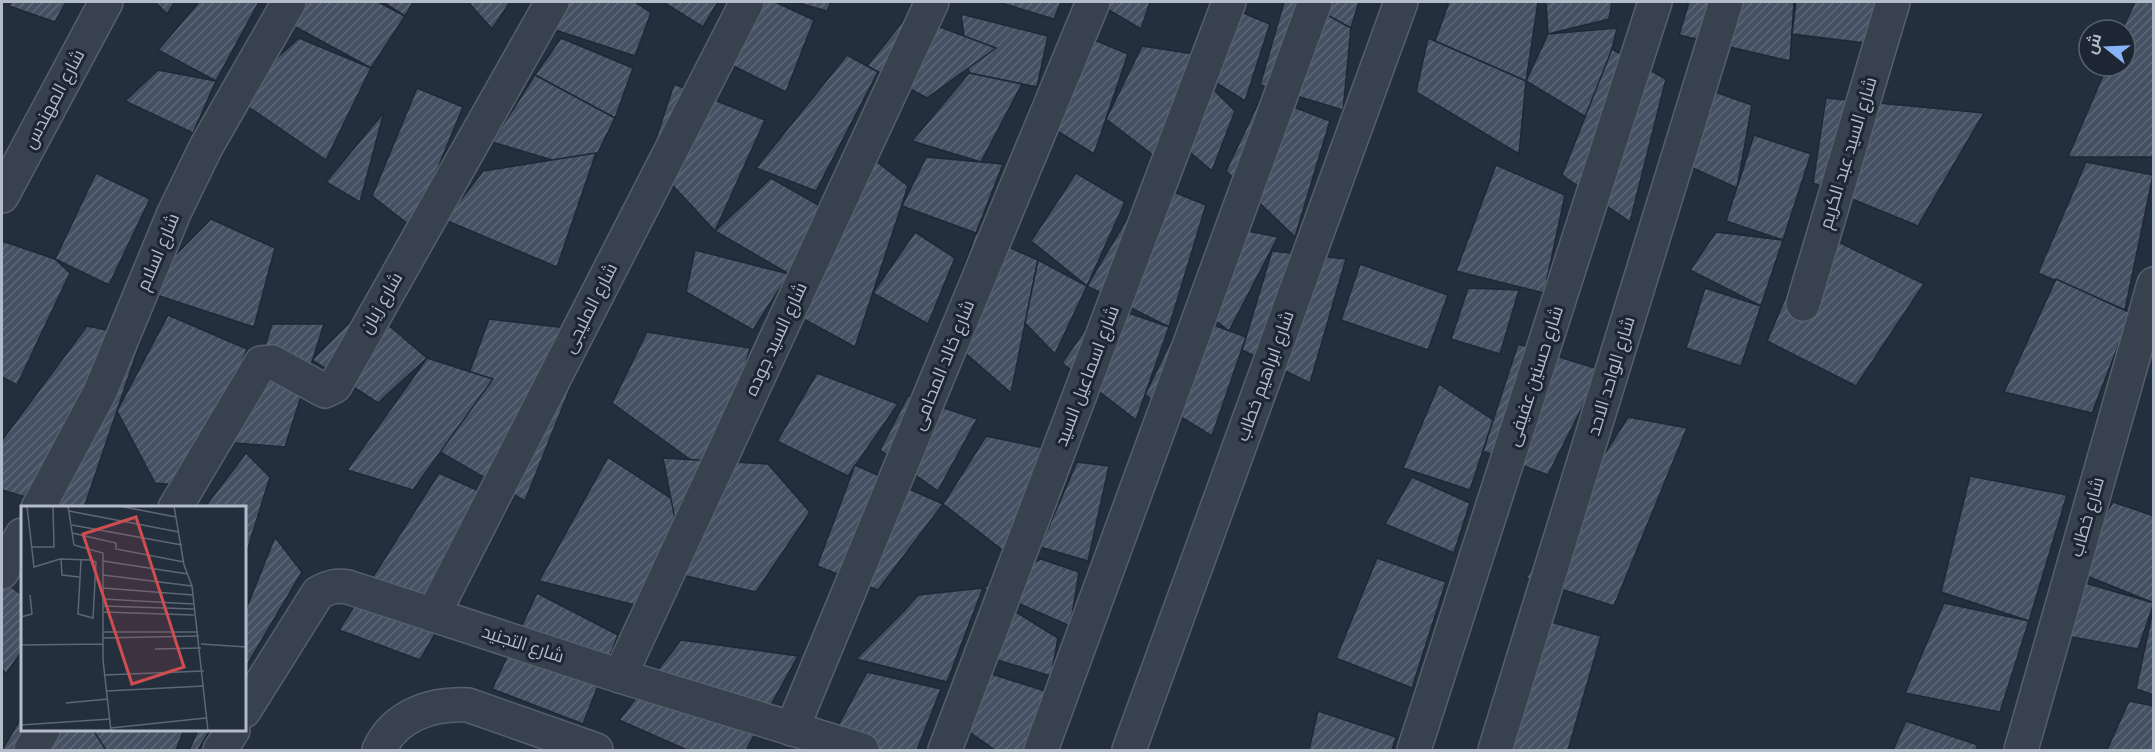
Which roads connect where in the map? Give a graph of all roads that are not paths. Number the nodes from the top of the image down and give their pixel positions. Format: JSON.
{"nodes":[{"id":1,"x":106,"y":2,"type":"edge"},
{"id":2,"x":289,"y":2,"type":"edge"},
{"id":3,"x":552,"y":2,"type":"edge"},
{"id":4,"x":747,"y":2,"type":"edge"},
{"id":5,"x":932,"y":2,"type":"edge"},
{"id":6,"x":1093,"y":2,"type":"edge"},
{"id":7,"x":1229,"y":2,"type":"edge"},
{"id":8,"x":1315,"y":2,"type":"edge"},
{"id":9,"x":1401,"y":2,"type":"edge"},
{"id":10,"x":1655,"y":2,"type":"edge"},
{"id":11,"x":1726,"y":2,"type":"edge"},
{"id":12,"x":1893,"y":2,"type":"edge"},
{"id":13,"x":2,"y":196,"type":"edge"},
{"id":14,"x":2154,"y":284,"type":"edge"},
{"id":15,"x":1803,"y":304,"type":"dead end"},
{"id":16,"x":39,"y":506,"type":"edge"},
{"id":17,"x":176,"y":506,"type":"edge"},
{"id":18,"x":21,"y":537,"type":"edge"},
{"id":19,"x":2,"y":572,"type":"edge"},
{"id":20,"x":433,"y":615,"type":"junction"},
{"id":21,"x":620,"y":676,"type":"junction"},
{"id":22,"x":246,"y":708,"type":"edge"},
{"id":23,"x":792,"y":729,"type":"junction"},
{"id":24,"x":42,"y":731,"type":"edge"},
{"id":25,"x":232,"y":731,"type":"edge"},
{"id":26,"x":31,"y":750,"type":"edge"},
{"id":27,"x":220,"y":750,"type":"edge"},
{"id":28,"x":378,"y":750,"type":"edge"},
{"id":29,"x":596,"y":750,"type":"edge"},
{"id":30,"x":862,"y":750,"type":"edge"},
{"id":31,"x":945,"y":750,"type":"edge"},
{"id":32,"x":1041,"y":750,"type":"edge"},
{"id":33,"x":1129,"y":750,"type":"edge"},
{"id":34,"x":1414,"y":750,"type":"edge"},
{"id":35,"x":1495,"y":750,"type":"edge"},
{"id":36,"x":2021,"y":750,"type":"edge"}],
"edges":[{"from":1,"to":13,"type":"street","name":"شارع المهندس"},
{"from":2,"to":16,"type":"street","name":"شارع اسلام"},
{"from":3,"to":17,"type":"street","name":"شارع زيان"},
{"from":4,"to":20,"type":"street","name":"شارع المليجى"},
{"from":5,"to":21,"type":"street","name":"شارع السيد جوده"},
{"from":6,"to":23,"type":"street","name":"شارع خالد المحامى"},
{"from":7,"to":31,"type":"street","name":"شارع اسماعيل السيد"},
{"from":8,"to":32,"type":"street"},
{"from":9,"to":33,"type":"street","name":"شارع ابراهيم خطاب"},
{"from":10,"to":34,"type":"street","name":"شارع حسنين عفيفى"},
{"from":11,"to":35,"type":"street","name":"شارع الواحد الاحد"},
{"from":12,"to":15,"type":"street","name":"شارع السيد عبد الكريم"},
{"from":14,"to":36,"type":"street","name":"شارع خطاب"},
{"from":18,"to":19,"type":"street"},
{"from":20,"to":21,"type":"street","name":"شارع التجنيد"},
{"from":20,"to":22,"type":"street","name":"شارع التجنيد"},
{"from":21,"to":23,"type":"street","name":"شارع التجنيد"},
{"from":23,"to":30,"type":"street","name":"شارع التجنيد"},
{"from":24,"to":26,"type":"street"},
{"from":25,"to":27,"type":"street"},
{"from":28,"to":29,"type":"street"}]}
